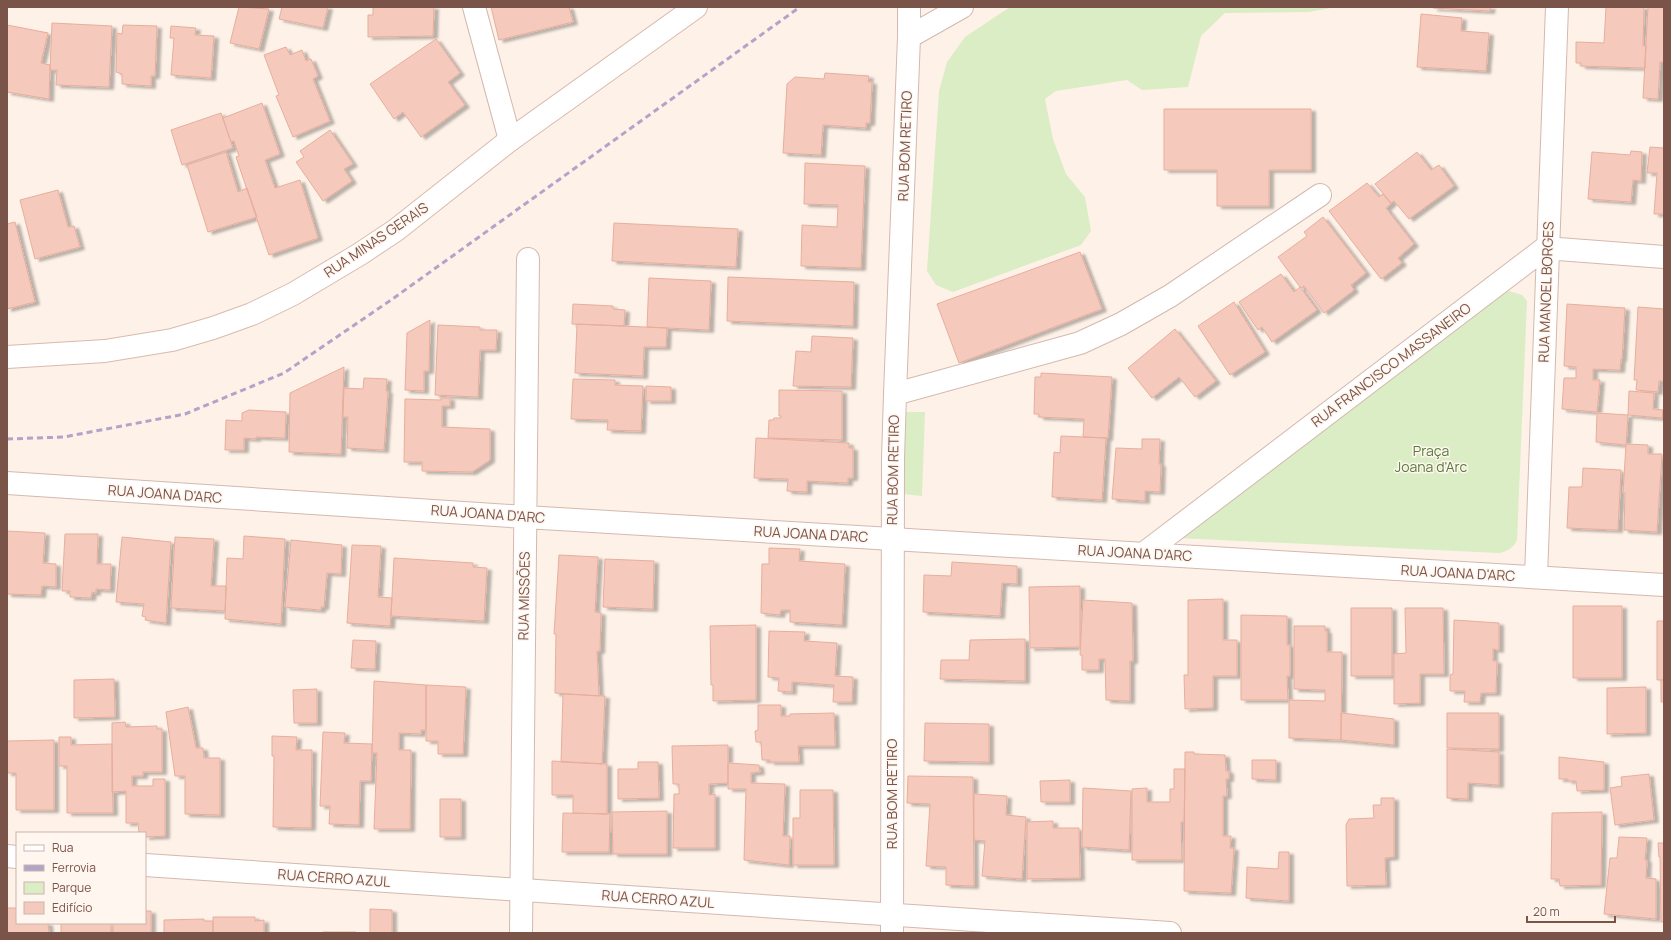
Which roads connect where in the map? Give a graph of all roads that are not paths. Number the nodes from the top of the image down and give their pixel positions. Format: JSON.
{"nodes":[{"id":1,"x":474,"y":7,"type":"edge"},
{"id":2,"x":696,"y":7,"type":"edge"},
{"id":3,"x":909,"y":7,"type":"edge"},
{"id":4,"x":962,"y":7,"type":"edge"},
{"id":5,"x":1557,"y":7,"type":"edge"},
{"id":6,"x":909,"y":37,"type":"junction"},
{"id":7,"x":510,"y":140,"type":"junction"},
{"id":8,"x":1320,"y":195,"type":"dead end"},
{"id":9,"x":1548,"y":248,"type":"junction"},
{"id":10,"x":1664,"y":256,"type":"edge"},
{"id":11,"x":528,"y":259,"type":"dead end"},
{"id":12,"x":7,"y":357,"type":"edge"},
{"id":13,"x":894,"y":394,"type":"junction"},
{"id":14,"x":7,"y":484,"type":"edge"},
{"id":15,"x":525,"y":517,"type":"junction"},
{"id":16,"x":892,"y":539,"type":"junction"},
{"id":17,"x":1142,"y":554,"type":"junction"},
{"id":18,"x":1536,"y":577,"type":"junction"},
{"id":19,"x":1664,"y":585,"type":"edge"},
{"id":20,"x":146,"y":865,"type":"edge"},
{"id":21,"x":521,"y":890,"type":"junction"},
{"id":22,"x":892,"y":924,"type":"edge"},
{"id":23,"x":520,"y":933,"type":"edge"},
{"id":24,"x":1170,"y":933,"type":"edge"}],
"edges":[{"from":1,"to":7,"type":"street"},
{"from":2,"to":7,"type":"street","name":"RUA MINAS GERAIS"},
{"from":3,"to":6,"type":"street","name":"RUA BOM RETIRO"},
{"from":4,"to":6,"type":"street"},
{"from":5,"to":9,"type":"street","name":"RUA MANOEL BORGES"},
{"from":6,"to":13,"type":"street","name":"RUA BOM RETIRO"},
{"from":7,"to":12,"type":"street","name":"RUA MINAS GERAIS"},
{"from":8,"to":13,"type":"street"},
{"from":9,"to":10,"type":"street"},
{"from":9,"to":17,"type":"street","name":"RUA FRANCISCO MASSANEIRO"},
{"from":9,"to":18,"type":"street","name":"RUA MANOEL BORGES"},
{"from":11,"to":15,"type":"street","name":"RUA MISSÕES"},
{"from":13,"to":16,"type":"street","name":"RUA BOM RETIRO"},
{"from":14,"to":15,"type":"street","name":"RUA JOANA D'ARC"},
{"from":15,"to":16,"type":"street","name":"RUA JOANA D'ARC"},
{"from":15,"to":21,"type":"street","name":"RUA MISSÕES"},
{"from":16,"to":17,"type":"street","name":"RUA JOANA D'ARC"},
{"from":16,"to":22,"type":"street","name":"RUA BOM RETIRO"},
{"from":17,"to":18,"type":"street","name":"RUA JOANA D'ARC"},
{"from":18,"to":19,"type":"street","name":"RUA JOANA D'ARC"},
{"from":20,"to":21,"type":"street","name":"RUA CERRO AZUL"},
{"from":21,"to":22,"type":"street","name":"RUA CERRO AZUL"},
{"from":21,"to":23,"type":"street","name":"RUA MISSÕES"},
{"from":22,"to":24,"type":"street","name":"RUA CERRO AZUL"}]}
